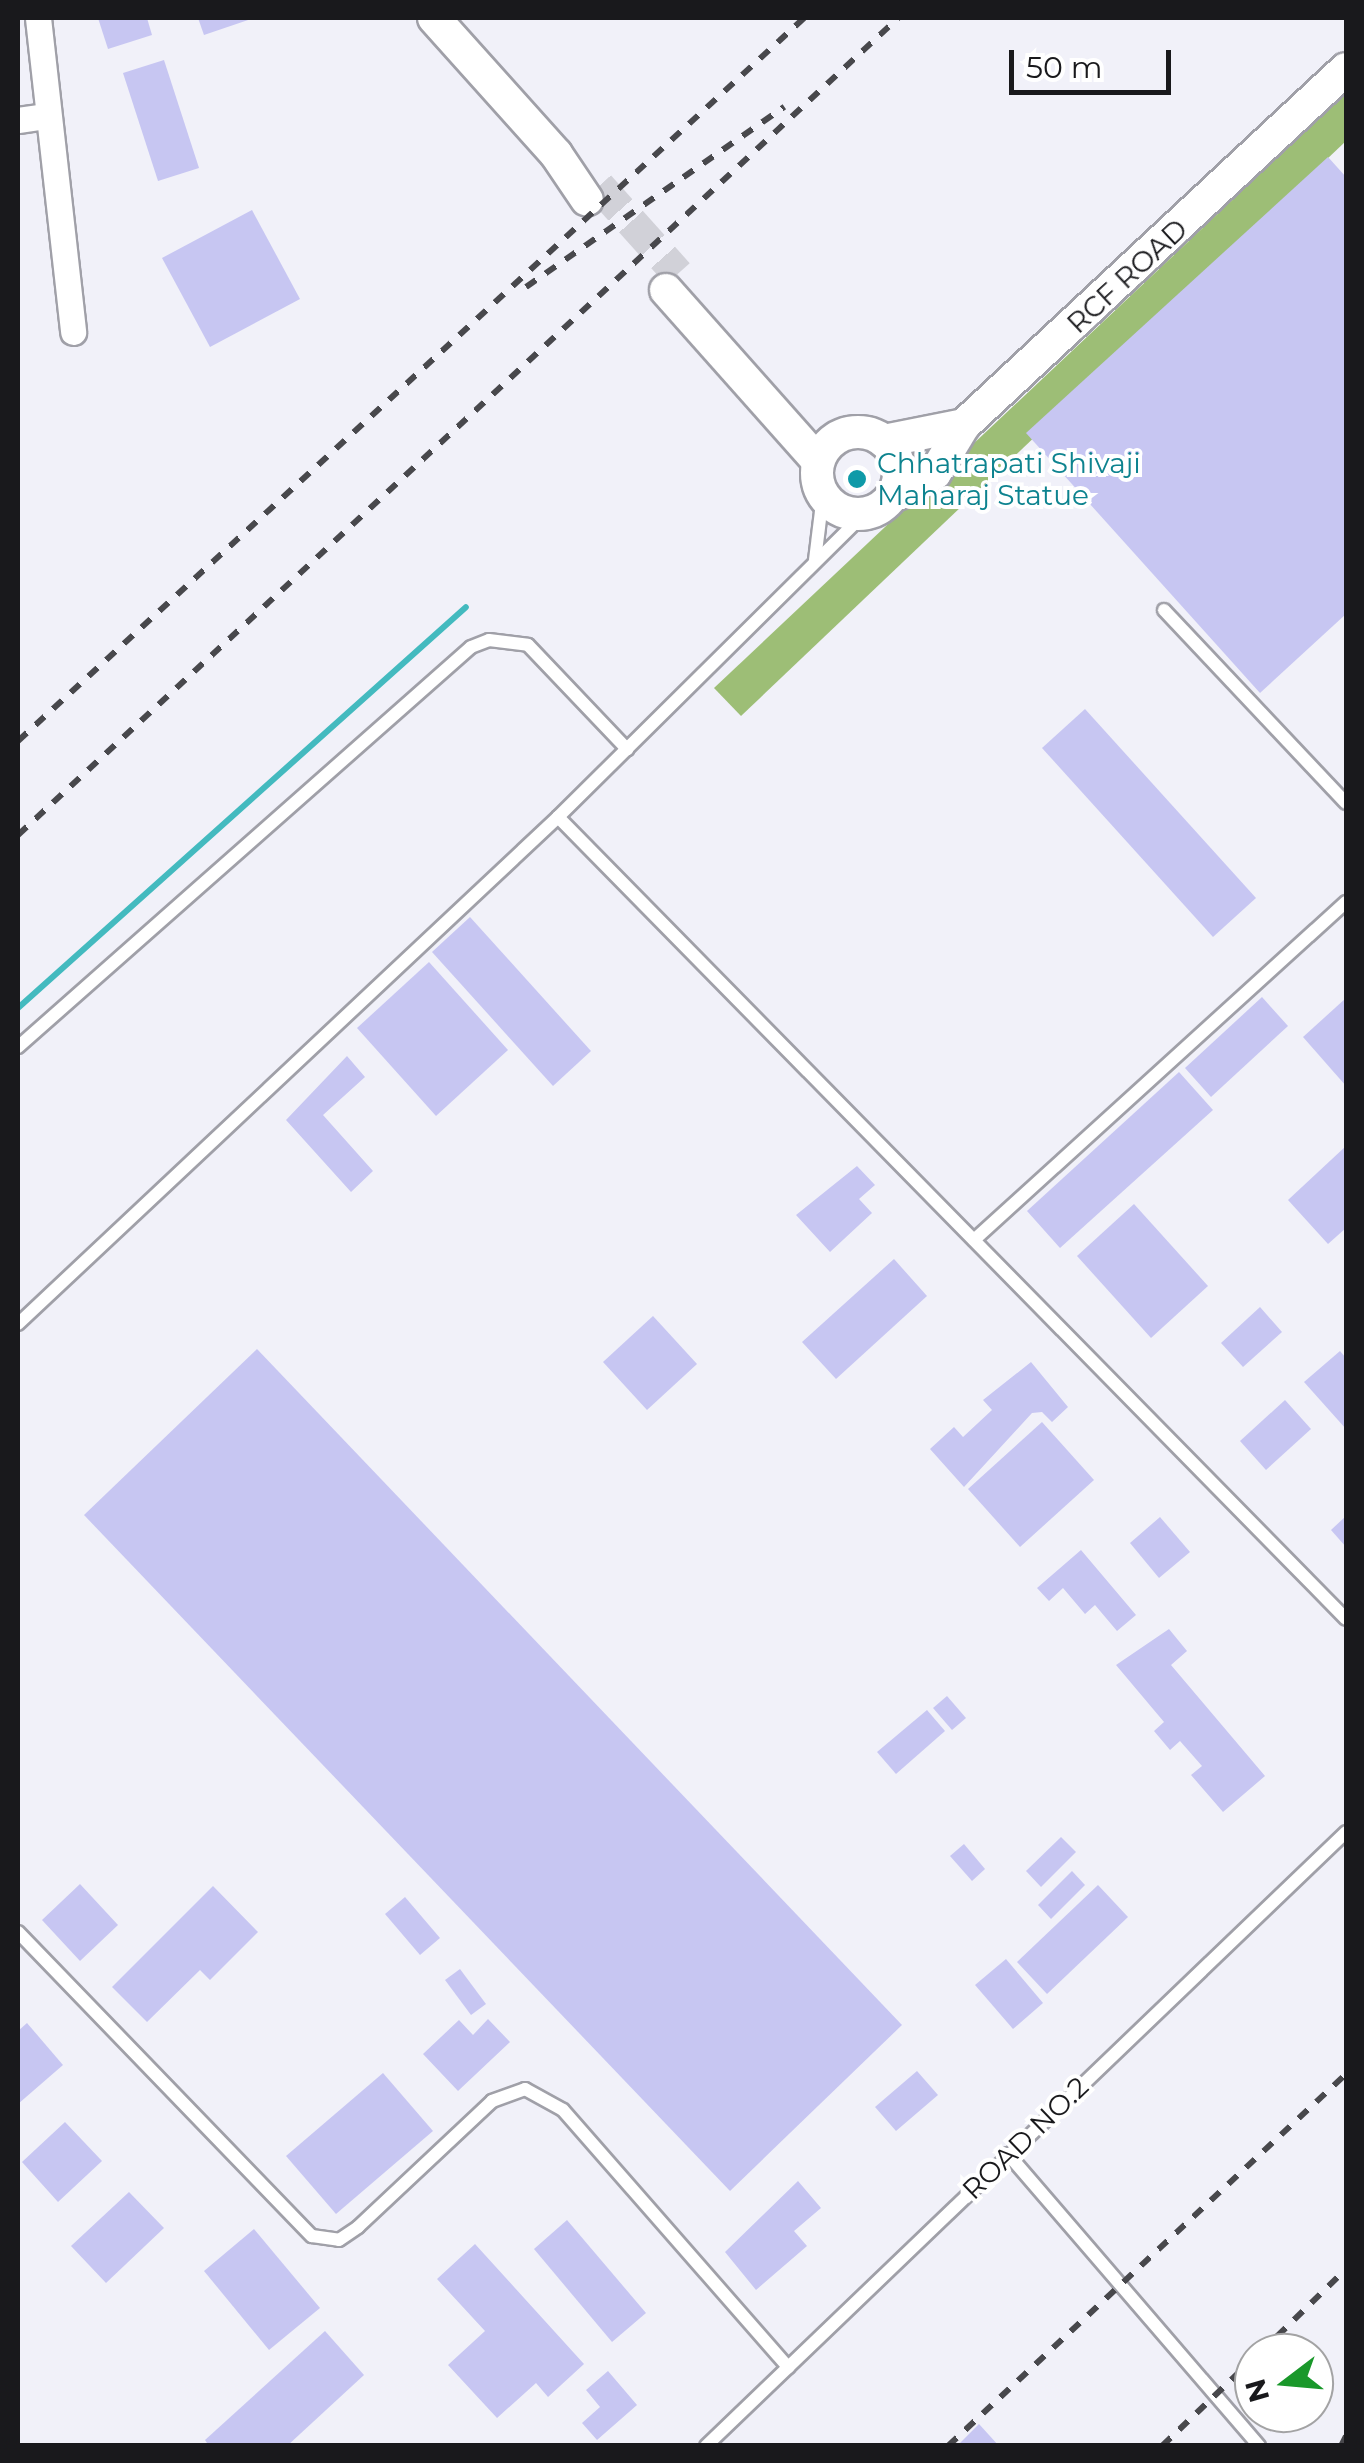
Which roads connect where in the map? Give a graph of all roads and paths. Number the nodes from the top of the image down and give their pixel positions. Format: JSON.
{"nodes":[{"id":1,"x":38,"y":18,"type":"edge"},
{"id":2,"x":434,"y":18,"type":"edge"},
{"id":3,"x":1346,"y":68,"type":"edge"},
{"id":4,"x":44,"y":116,"type":"junction"},
{"id":5,"x":18,"y":120,"type":"edge"},
{"id":6,"x":593,"y":193,"type":"tunnel mouth"},
{"id":7,"x":672,"y":282,"type":"tunnel mouth"},
{"id":8,"x":73,"y":332,"type":"dead end"},
{"id":9,"x":964,"y":425,"type":"junction"},
{"id":10,"x":884,"y":441,"type":"junction"},
{"id":11,"x":824,"y":451,"type":"junction"},
{"id":12,"x":900,"y":492,"type":"junction"},
{"id":13,"x":823,"y":495,"type":"junction"},
{"id":14,"x":864,"y":514,"type":"junction"},
{"id":15,"x":814,"y":562,"type":"junction"},
{"id":16,"x":1164,"y":610,"type":"dead end"},
{"id":17,"x":626,"y":748,"type":"junction"},
{"id":18,"x":1346,"y":803,"type":"edge"},
{"id":19,"x":558,"y":817,"type":"junction"},
{"id":20,"x":1346,"y":902,"type":"edge"},
{"id":21,"x":18,"y":1047,"type":"edge"},
{"id":22,"x":974,"y":1240,"type":"junction"},
{"id":23,"x":18,"y":1324,"type":"edge"},
{"id":24,"x":1346,"y":1619,"type":"edge"},
{"id":25,"x":1346,"y":1832,"type":"edge"},
{"id":26,"x":18,"y":1932,"type":"edge"},
{"id":27,"x":1008,"y":2154,"type":"junction"},
{"id":28,"x":788,"y":2367,"type":"junction"},
{"id":29,"x":706,"y":2446,"type":"edge"},
{"id":30,"x":1260,"y":2446,"type":"edge"}],
"edges":[{"from":1,"to":4,"type":"street"},
{"from":2,"to":6,"type":"street"},
{"from":3,"to":9,"type":"street","name":"RCF ROAD"},
{"from":4,"to":5,"type":"street"},
{"from":4,"to":8,"type":"street"},
{"from":7,"to":11,"type":"street"},
{"from":9,"to":10,"type":"street"},
{"from":9,"to":12,"type":"street","name":"RCF ROAD"},
{"from":10,"to":11,"type":"street"},
{"from":10,"to":12,"type":"street"},
{"from":11,"to":13,"type":"street"},
{"from":12,"to":14,"type":"street"},
{"from":13,"to":14,"type":"street"},
{"from":13,"to":15,"type":"lane"},
{"from":14,"to":15,"type":"lane"},
{"from":15,"to":17,"type":"lane"},
{"from":16,"to":18,"type":"lane"},
{"from":17,"to":19,"type":"lane"},
{"from":17,"to":21,"type":"lane"},
{"from":19,"to":22,"type":"lane"},
{"from":19,"to":23,"type":"lane"},
{"from":20,"to":22,"type":"lane"},
{"from":22,"to":24,"type":"lane"},
{"from":25,"to":27,"type":"lane","name":"ROAD NO.2"},
{"from":26,"to":28,"type":"lane"},
{"from":27,"to":28,"type":"lane","name":"ROAD NO.2"},
{"from":27,"to":30,"type":"lane"},
{"from":28,"to":29,"type":"lane","name":"ROAD NO.2"}]}
